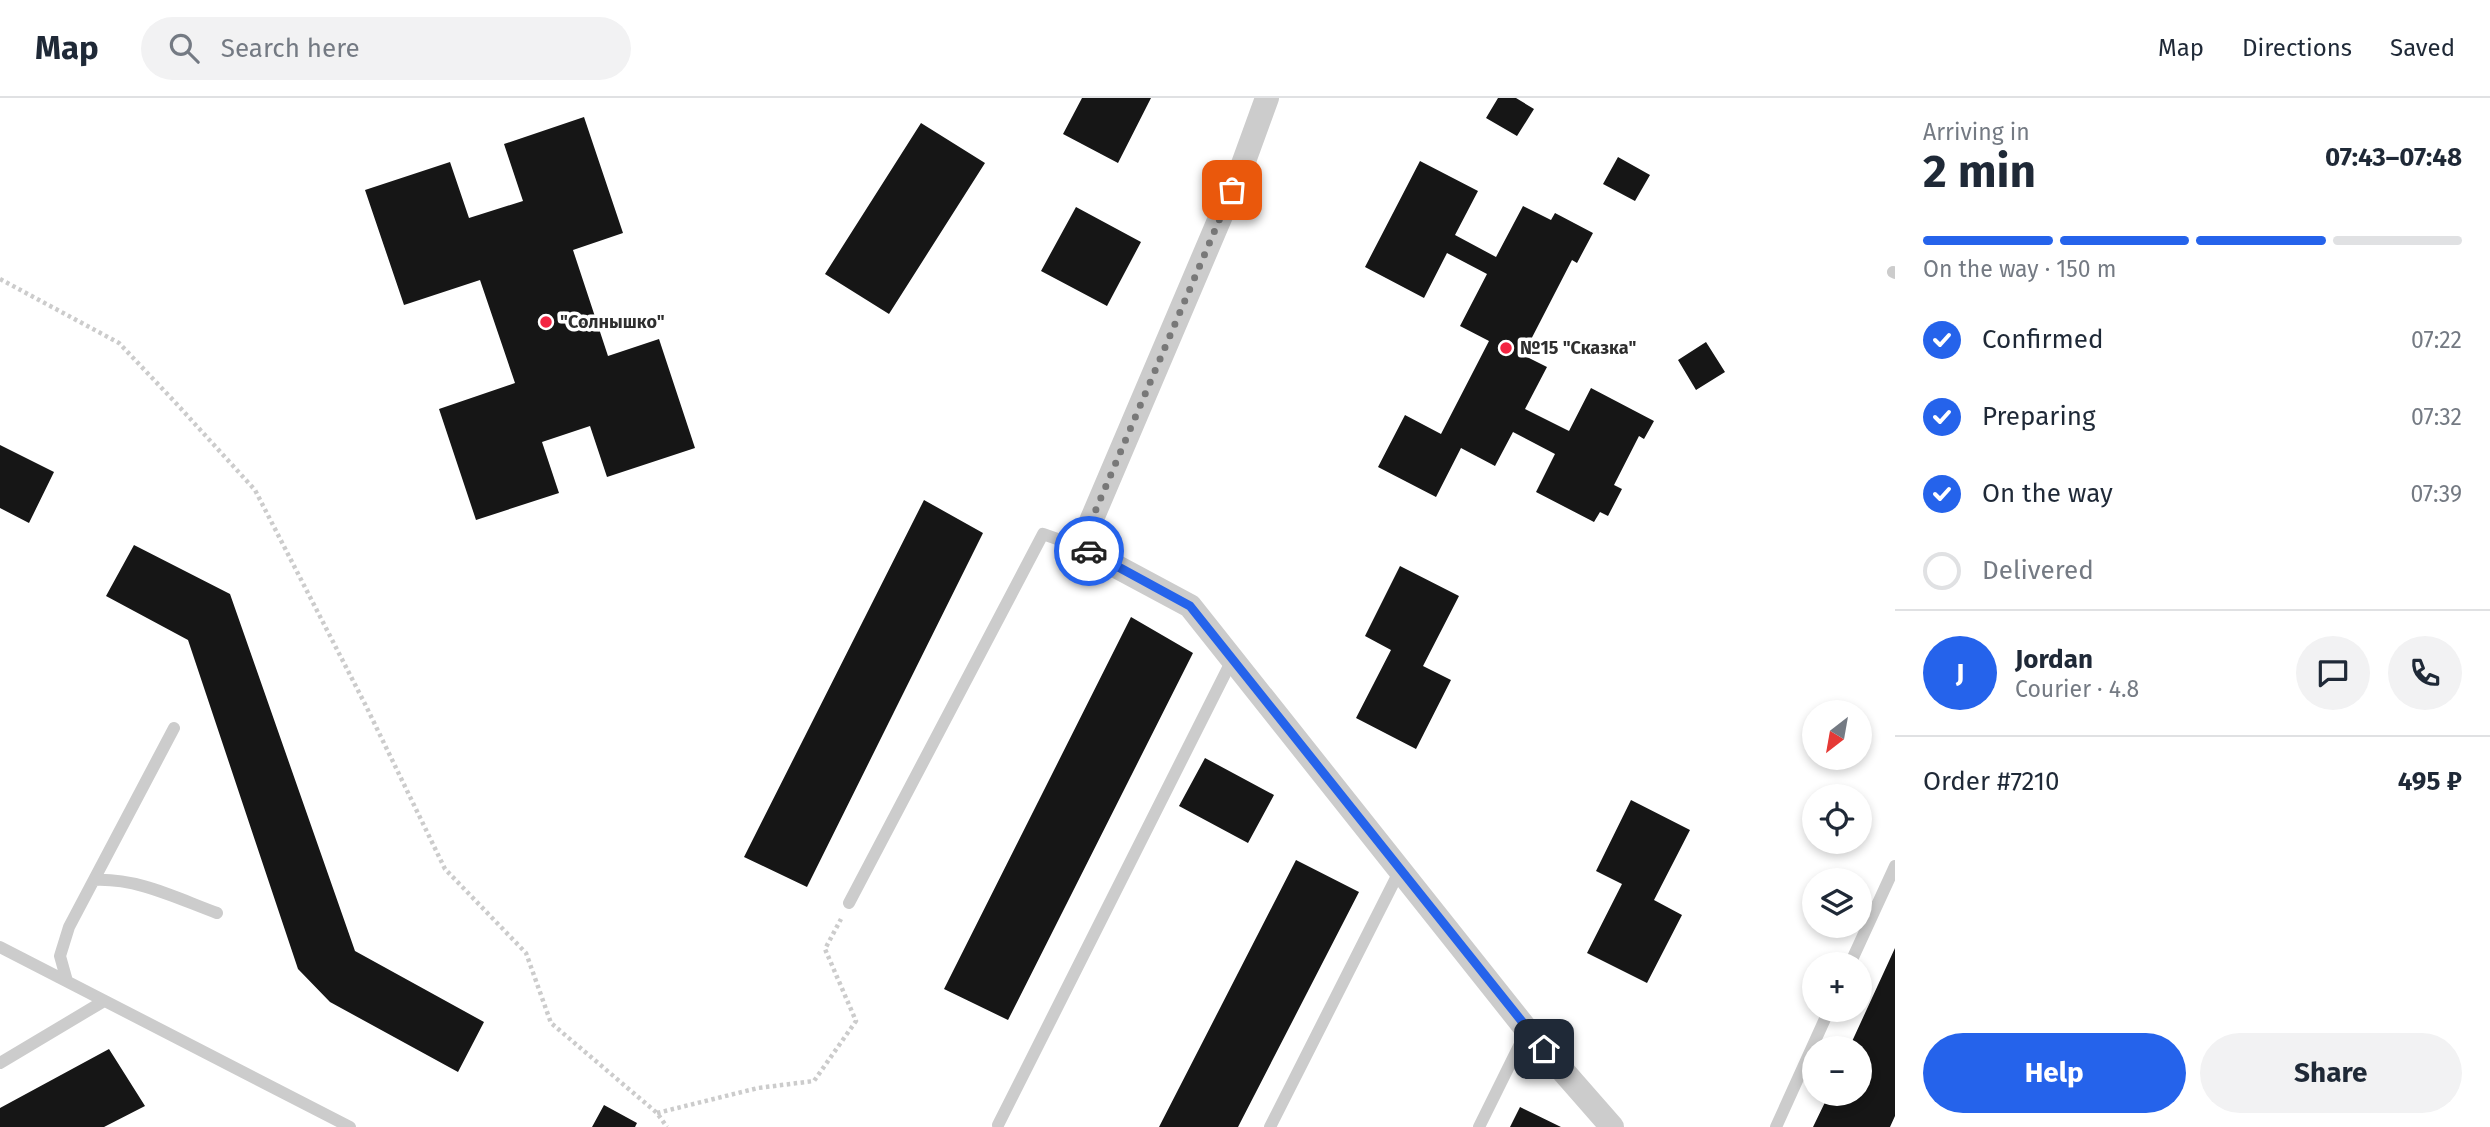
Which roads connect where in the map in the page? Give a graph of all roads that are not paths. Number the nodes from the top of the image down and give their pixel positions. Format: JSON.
{"nodes":[{"id":1,"x":1267,"y":98,"type":"edge"},
{"id":2,"x":1080,"y":547,"type":"junction"},
{"id":3,"x":1233,"y":659,"type":"junction"},
{"id":4,"x":174,"y":728,"type":"dead end"},
{"id":5,"x":1895,"y":866,"type":"edge"},
{"id":6,"x":1400,"y":870,"type":"junction"},
{"id":7,"x":94,"y":880,"type":"junction"},
{"id":8,"x":849,"y":903,"type":"road end"},
{"id":9,"x":217,"y":913,"type":"dead end"},
{"id":10,"x":0,"y":947,"type":"edge"},
{"id":11,"x":1856,"y":952,"type":"edge"},
{"id":12,"x":68,"y":981,"type":"junction"},
{"id":13,"x":104,"y":1001,"type":"junction"},
{"id":14,"x":1824,"y":1022,"type":"edge"},
{"id":15,"x":1527,"y":1030,"type":"junction"},
{"id":16,"x":0,"y":1063,"type":"edge"},
{"id":17,"x":998,"y":1125,"type":"dead end"},
{"id":18,"x":349,"y":1127,"type":"edge"},
{"id":19,"x":1270,"y":1127,"type":"edge"},
{"id":20,"x":1479,"y":1127,"type":"edge"},
{"id":21,"x":1612,"y":1127,"type":"edge"},
{"id":22,"x":1776,"y":1127,"type":"edge"}],
"edges":[{"from":1,"to":2,"type":"street"},
{"from":2,"to":3,"type":"street"},
{"from":2,"to":8,"type":"lane"},
{"from":3,"to":6,"type":"street"},
{"from":3,"to":17,"type":"lane"},
{"from":4,"to":7,"type":"lane"},
{"from":5,"to":11,"type":"lane"},
{"from":6,"to":15,"type":"street"},
{"from":6,"to":19,"type":"lane"},
{"from":7,"to":9,"type":"lane"},
{"from":7,"to":12,"type":"lane"},
{"from":10,"to":12,"type":"lane"},
{"from":12,"to":13,"type":"lane"},
{"from":13,"to":16,"type":"lane"},
{"from":13,"to":18,"type":"lane"},
{"from":14,"to":22,"type":"lane"},
{"from":15,"to":20,"type":"lane"},
{"from":15,"to":21,"type":"street"}]}
